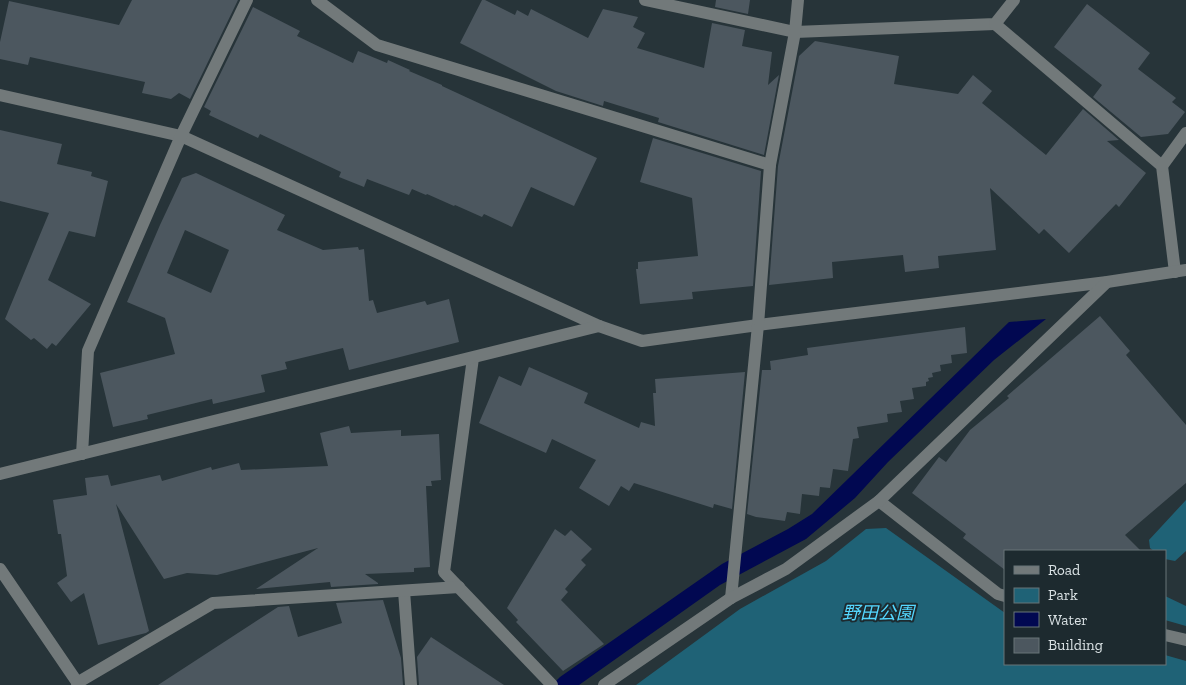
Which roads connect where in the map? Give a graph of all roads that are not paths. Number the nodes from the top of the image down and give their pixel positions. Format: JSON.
{"nodes":[{"id":1,"x":247,"y":0,"type":"edge"},
{"id":2,"x":317,"y":0,"type":"edge"},
{"id":3,"x":645,"y":0,"type":"edge"},
{"id":4,"x":798,"y":0,"type":"edge"},
{"id":5,"x":1014,"y":0,"type":"edge"},
{"id":6,"x":995,"y":24,"type":"junction"},
{"id":7,"x":796,"y":32,"type":"junction"},
{"id":8,"x":0,"y":95,"type":"edge"},
{"id":9,"x":1186,"y":133,"type":"edge"},
{"id":10,"x":181,"y":136,"type":"junction"},
{"id":11,"x":770,"y":165,"type":"junction"},
{"id":12,"x":1162,"y":166,"type":"junction"},
{"id":13,"x":1181,"y":271,"type":"edge"},
{"id":14,"x":1107,"y":282,"type":"junction"},
{"id":15,"x":758,"y":325,"type":"junction"},
{"id":16,"x":600,"y":326,"type":"junction"},
{"id":17,"x":473,"y":358,"type":"junction"},
{"id":18,"x":82,"y":454,"type":"junction"},
{"id":19,"x":0,"y":474,"type":"edge"},
{"id":20,"x":879,"y":502,"type":"junction"},
{"id":21,"x":0,"y":569,"type":"edge"},
{"id":22,"x":459,"y":587,"type":"junction"},
{"id":23,"x":404,"y":591,"type":"junction"},
{"id":24,"x":1004,"y":596,"type":"edge"},
{"id":25,"x":731,"y":598,"type":"junction"},
{"id":26,"x":1166,"y":635,"type":"edge"},
{"id":27,"x":1186,"y":640,"type":"edge"},
{"id":28,"x":78,"y":684,"type":"edge"},
{"id":29,"x":550,"y":684,"type":"edge"},
{"id":30,"x":411,"y":685,"type":"edge"},
{"id":31,"x":604,"y":685,"type":"edge"}],
"edges":[{"from":1,"to":10,"type":"street"},
{"from":2,"to":11,"type":"street"},
{"from":3,"to":7,"type":"street"},
{"from":4,"to":7,"type":"street"},
{"from":5,"to":6,"type":"street"},
{"from":6,"to":7,"type":"street"},
{"from":6,"to":12,"type":"street"},
{"from":7,"to":11,"type":"street"},
{"from":8,"to":10,"type":"street"},
{"from":9,"to":12,"type":"street"},
{"from":10,"to":16,"type":"street"},
{"from":10,"to":18,"type":"street"},
{"from":11,"to":15,"type":"street"},
{"from":12,"to":13,"type":"street"},
{"from":13,"to":14,"type":"street"},
{"from":14,"to":15,"type":"street"},
{"from":14,"to":20,"type":"street"},
{"from":15,"to":16,"type":"street"},
{"from":15,"to":25,"type":"street"},
{"from":16,"to":17,"type":"street"},
{"from":17,"to":18,"type":"street"},
{"from":17,"to":22,"type":"street"},
{"from":18,"to":19,"type":"street"},
{"from":20,"to":24,"type":"street"},
{"from":20,"to":25,"type":"street"},
{"from":21,"to":28,"type":"street"},
{"from":22,"to":23,"type":"street"},
{"from":22,"to":29,"type":"street"},
{"from":23,"to":28,"type":"street"},
{"from":23,"to":30,"type":"street"},
{"from":25,"to":31,"type":"street"},
{"from":26,"to":27,"type":"street"}]}
